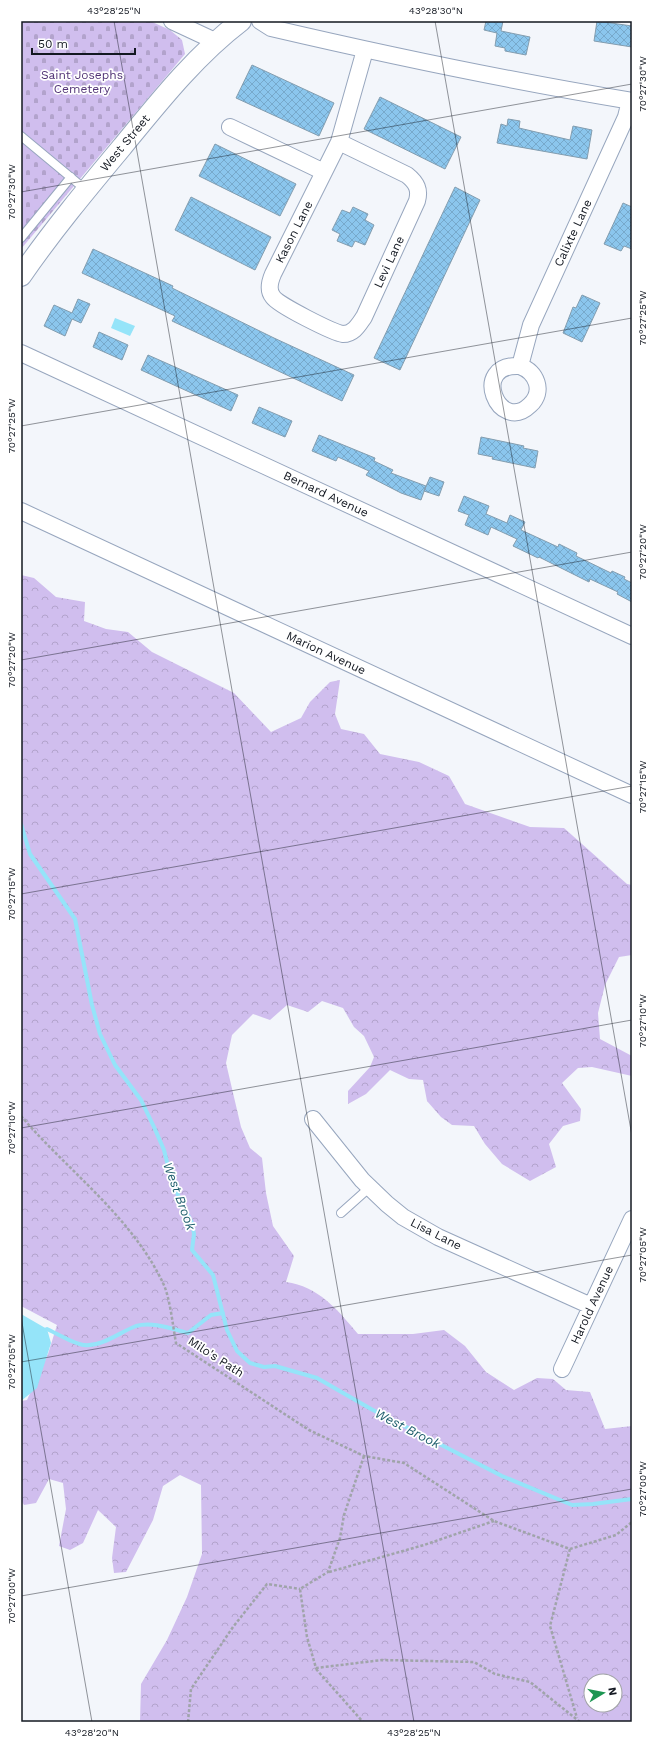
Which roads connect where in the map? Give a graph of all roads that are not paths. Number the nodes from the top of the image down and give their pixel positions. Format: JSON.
{"nodes":[{"id":1,"x":172,"y":21,"type":"edge"},
{"id":2,"x":241,"y":21,"type":"edge"},
{"id":3,"x":260,"y":21,"type":"edge"},
{"id":4,"x":217,"y":42,"type":"junction"},
{"id":5,"x":365,"y":50,"type":"junction"},
{"id":6,"x":631,"y":101,"type":"edge"},
{"id":7,"x":230,"y":127,"type":"dead end"},
{"id":8,"x":21,"y":136,"type":"edge"},
{"id":9,"x":339,"y":142,"type":"junction"},
{"id":10,"x":324,"y":172,"type":"junction"},
{"id":11,"x":71,"y":177,"type":"junction"},
{"id":12,"x":86,"y":190,"type":"junction"},
{"id":13,"x":21,"y":238,"type":"edge"},
{"id":14,"x":21,"y":276,"type":"edge"},
{"id":15,"x":270,"y":294,"type":"joint"},
{"id":16,"x":21,"y":353,"type":"edge"},
{"id":17,"x":520,"y":366,"type":"dead end"},
{"id":18,"x":21,"y":511,"type":"edge"},
{"id":19,"x":632,"y":636,"type":"edge"},
{"id":20,"x":632,"y":795,"type":"edge"},
{"id":21,"x":313,"y":1119,"type":"dead end"},
{"id":22,"x":369,"y":1188,"type":"junction"},
{"id":23,"x":341,"y":1213,"type":"dead end"},
{"id":24,"x":632,"y":1219,"type":"edge"},
{"id":25,"x":591,"y":1306,"type":"junction"},
{"id":26,"x":562,"y":1369,"type":"dead end"}],
"edges":[{"from":1,"to":4,"type":"street"},
{"from":2,"to":4,"type":"street","name":"West Street"},
{"from":3,"to":5,"type":"street"},
{"from":4,"to":12,"type":"street","name":"West Street"},
{"from":5,"to":6,"type":"street"},
{"from":5,"to":9,"type":"street","name":"Kason Lane"},
{"from":6,"to":17,"type":"street","name":"Calixte Lane"},
{"from":7,"to":10,"type":"street"},
{"from":8,"to":11,"type":"lane"},
{"from":9,"to":10,"type":"street","name":"Kason Lane"},
{"from":9,"to":15,"type":"street","name":"Levi Lane"},
{"from":10,"to":15,"type":"street","name":"Kason Lane"},
{"from":11,"to":12,"type":"lane"},
{"from":11,"to":13,"type":"lane"},
{"from":12,"to":14,"type":"street","name":"West Street"},
{"from":16,"to":19,"type":"street","name":"Bernard Avenue"},
{"from":18,"to":20,"type":"street","name":"Marion Avenue"},
{"from":21,"to":22,"type":"street","name":"Lisa Lane"},
{"from":22,"to":23,"type":"lane"},
{"from":22,"to":25,"type":"street","name":"Lisa Lane"},
{"from":24,"to":25,"type":"street","name":"Harold Avenue"},
{"from":25,"to":26,"type":"street","name":"Harold Avenue"}]}
